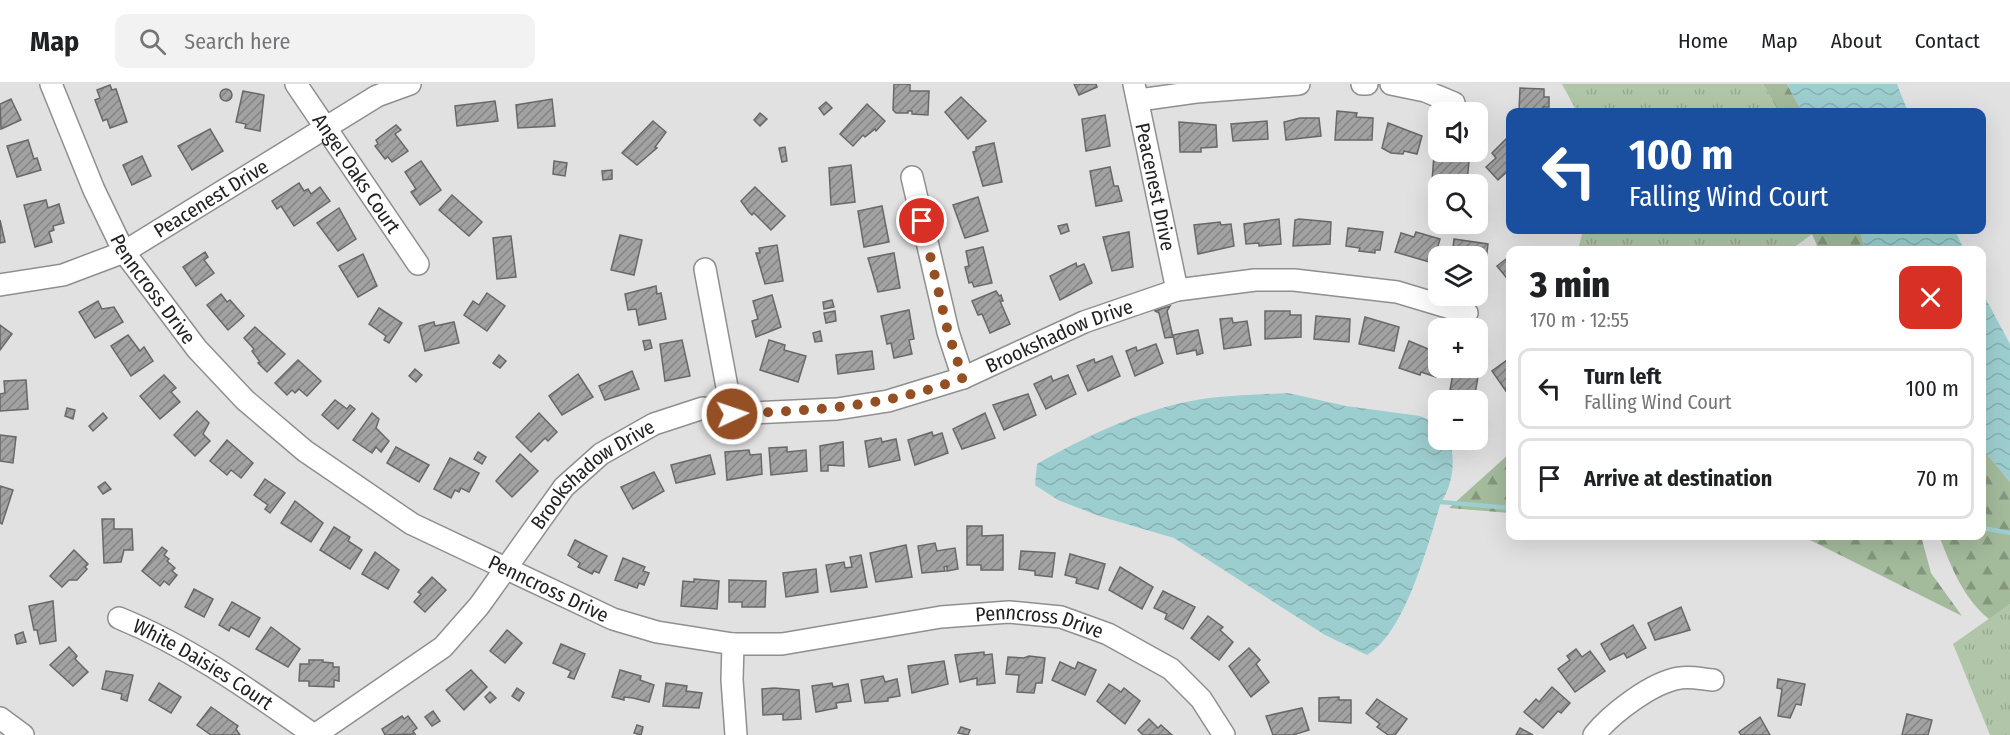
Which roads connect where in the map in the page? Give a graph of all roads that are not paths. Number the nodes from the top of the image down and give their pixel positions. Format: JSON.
{"nodes":[{"id":1,"x":51,"y":84,"type":"edge"},
{"id":2,"x":296,"y":84,"type":"edge"},
{"id":3,"x":410,"y":84,"type":"edge"},
{"id":4,"x":1299,"y":84,"type":"edge"},
{"id":5,"x":1362,"y":84,"type":"edge"},
{"id":6,"x":1367,"y":84,"type":"edge"},
{"id":7,"x":1390,"y":84,"type":"edge"},
{"id":8,"x":1136,"y":92,"type":"edge"},
{"id":9,"x":1452,"y":102,"type":"edge"},
{"id":10,"x":325,"y":127,"type":"junction"},
{"id":11,"x":912,"y":177,"type":"dead end"},
{"id":12,"x":124,"y":252,"type":"junction"},
{"id":13,"x":418,"y":264,"type":"dead end"},
{"id":14,"x":705,"y":269,"type":"dead end"},
{"id":15,"x":0,"y":285,"type":"edge"},
{"id":16,"x":1177,"y":290,"type":"junction"},
{"id":17,"x":1467,"y":313,"type":"dead end"},
{"id":18,"x":963,"y":378,"type":"junction"},
{"id":19,"x":732,"y":414,"type":"junction"},
{"id":20,"x":506,"y":569,"type":"junction"},
{"id":21,"x":119,"y":618,"type":"dead end"},
{"id":22,"x":733,"y":644,"type":"junction"},
{"id":23,"x":1713,"y":680,"type":"dead end"},
{"id":24,"x":0,"y":718,"type":"edge"},
{"id":25,"x":23,"y":735,"type":"edge"},
{"id":26,"x":315,"y":735,"type":"edge"},
{"id":27,"x":736,"y":735,"type":"edge"},
{"id":28,"x":1224,"y":735,"type":"edge"},
{"id":29,"x":1594,"y":735,"type":"edge"}],
"edges":[{"from":1,"to":12,"type":"street","name":"Penncross Drive"},
{"from":2,"to":10,"type":"street","name":"Angel Oaks Court"},
{"from":3,"to":10,"type":"street","name":"Peacenest Drive"},
{"from":4,"to":8,"type":"street"},
{"from":5,"to":6,"type":"street"},
{"from":7,"to":9,"type":"street"},
{"from":8,"to":16,"type":"street","name":"Peacenest Drive"},
{"from":10,"to":12,"type":"street","name":"Peacenest Drive"},
{"from":10,"to":13,"type":"street","name":"Angel Oaks Court"},
{"from":11,"to":18,"type":"street"},
{"from":12,"to":15,"type":"street","name":"Peacenest Drive"},
{"from":12,"to":20,"type":"street","name":"Penncross Drive"},
{"from":14,"to":19,"type":"street"},
{"from":16,"to":17,"type":"street","name":"Brookshadow Drive"},
{"from":16,"to":18,"type":"street","name":"Brookshadow Drive"},
{"from":18,"to":19,"type":"street","name":"Brookshadow Drive"},
{"from":19,"to":20,"type":"street","name":"Brookshadow Drive"},
{"from":20,"to":22,"type":"street","name":"Penncross Drive"},
{"from":20,"to":26,"type":"street","name":"Brookshadow Drive"},
{"from":21,"to":26,"type":"street","name":"White Daisies Court"},
{"from":22,"to":27,"type":"street"},
{"from":22,"to":28,"type":"street","name":"Penncross Drive"},
{"from":23,"to":29,"type":"street"},
{"from":24,"to":25,"type":"street"}]}
